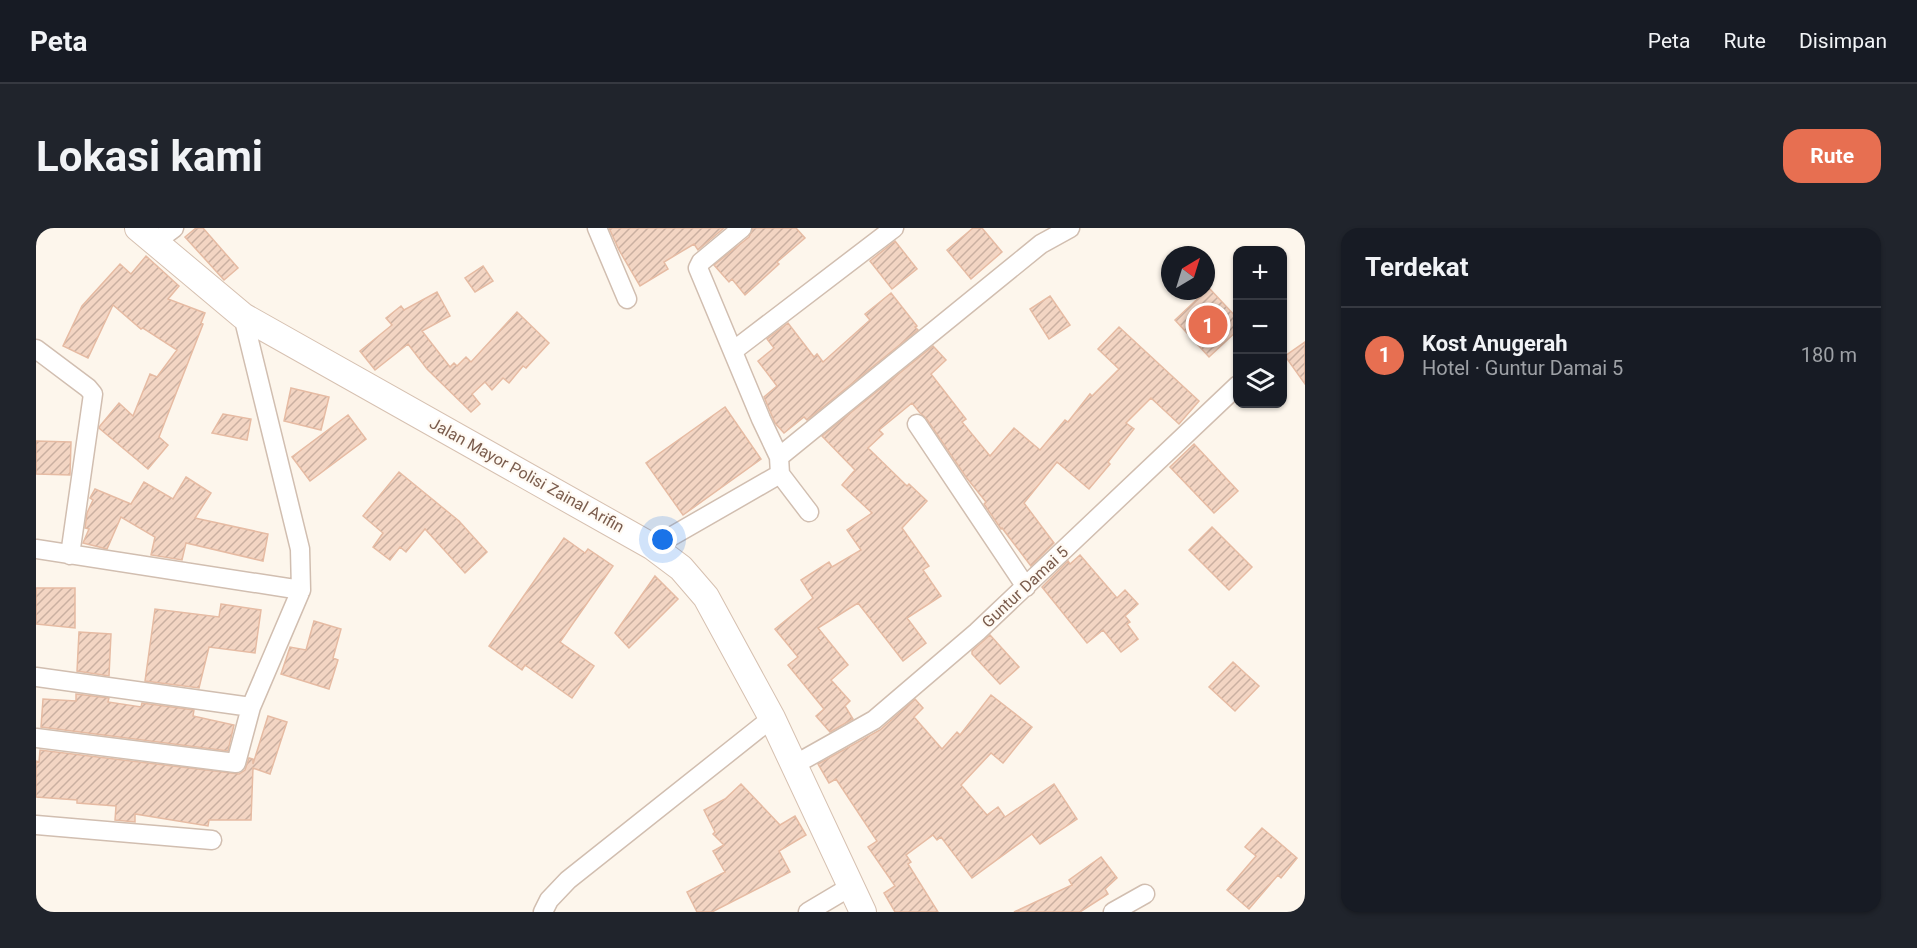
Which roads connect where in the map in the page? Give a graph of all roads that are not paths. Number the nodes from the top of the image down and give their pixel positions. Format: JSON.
{"nodes":[{"id":1,"x":597,"y":228,"type":"edge"},
{"id":2,"x":742,"y":228,"type":"edge"},
{"id":3,"x":894,"y":228,"type":"edge"},
{"id":4,"x":1070,"y":228,"type":"edge"},
{"id":5,"x":155,"y":233,"type":"edge"},
{"id":6,"x":627,"y":299,"type":"dead end"},
{"id":7,"x":243,"y":316,"type":"junction"},
{"id":8,"x":36,"y":350,"type":"edge"},
{"id":9,"x":733,"y":351,"type":"junction"},
{"id":10,"x":1233,"y":390,"type":"edge"},
{"id":11,"x":916,"y":424,"type":"dead end"},
{"id":12,"x":779,"y":466,"type":"junction"},
{"id":13,"x":809,"y":512,"type":"dead end"},
{"id":14,"x":653,"y":547,"type":"junction"},
{"id":15,"x":36,"y":549,"type":"edge"},
{"id":16,"x":70,"y":555,"type":"junction"},
{"id":17,"x":1026,"y":587,"type":"junction"},
{"id":18,"x":301,"y":590,"type":"junction"},
{"id":19,"x":36,"y":677,"type":"edge"},
{"id":20,"x":251,"y":707,"type":"junction"},
{"id":21,"x":772,"y":718,"type":"junction"},
{"id":22,"x":36,"y":738,"type":"edge"},
{"id":23,"x":794,"y":765,"type":"junction"},
{"id":24,"x":36,"y":825,"type":"edge"},
{"id":25,"x":212,"y":840,"type":"dead end"},
{"id":26,"x":850,"y":887,"type":"junction"},
{"id":27,"x":1145,"y":894,"type":"dead end"},
{"id":28,"x":543,"y":912,"type":"edge"},
{"id":29,"x":808,"y":912,"type":"edge"},
{"id":30,"x":863,"y":912,"type":"edge"},
{"id":31,"x":1113,"y":912,"type":"edge"}],
"edges":[{"from":1,"to":6,"type":"street"},
{"from":2,"to":9,"type":"street"},
{"from":3,"to":9,"type":"street"},
{"from":4,"to":12,"type":"street"},
{"from":5,"to":7,"type":"main road","name":"Jalan Mayor Polisi Zainal Arifin"},
{"from":7,"to":14,"type":"main road","name":"Jalan Mayor Polisi Zainal Arifin"},
{"from":7,"to":18,"type":"street"},
{"from":8,"to":16,"type":"street"},
{"from":9,"to":12,"type":"street"},
{"from":10,"to":17,"type":"street","name":"Guntur Damai 5"},
{"from":11,"to":17,"type":"street"},
{"from":12,"to":13,"type":"street"},
{"from":12,"to":14,"type":"street"},
{"from":14,"to":21,"type":"main road","name":"Jalan Mayor Polisi Zainal Arifin"},
{"from":15,"to":16,"type":"street"},
{"from":16,"to":18,"type":"street"},
{"from":17,"to":23,"type":"street","name":"Guntur Damai 5"},
{"from":18,"to":20,"type":"street"},
{"from":19,"to":20,"type":"street"},
{"from":20,"to":22,"type":"street"},
{"from":21,"to":23,"type":"main road","name":"Jalan Mayor Polisi Zainal Arifin"},
{"from":21,"to":28,"type":"street"},
{"from":23,"to":26,"type":"main road","name":"Jalan Mayor Polisi Zainal Arifin"},
{"from":24,"to":25,"type":"street"},
{"from":26,"to":29,"type":"street"},
{"from":26,"to":30,"type":"main road","name":"Jalan Mayor Polisi Zainal Arifin"},
{"from":27,"to":31,"type":"street"}]}
